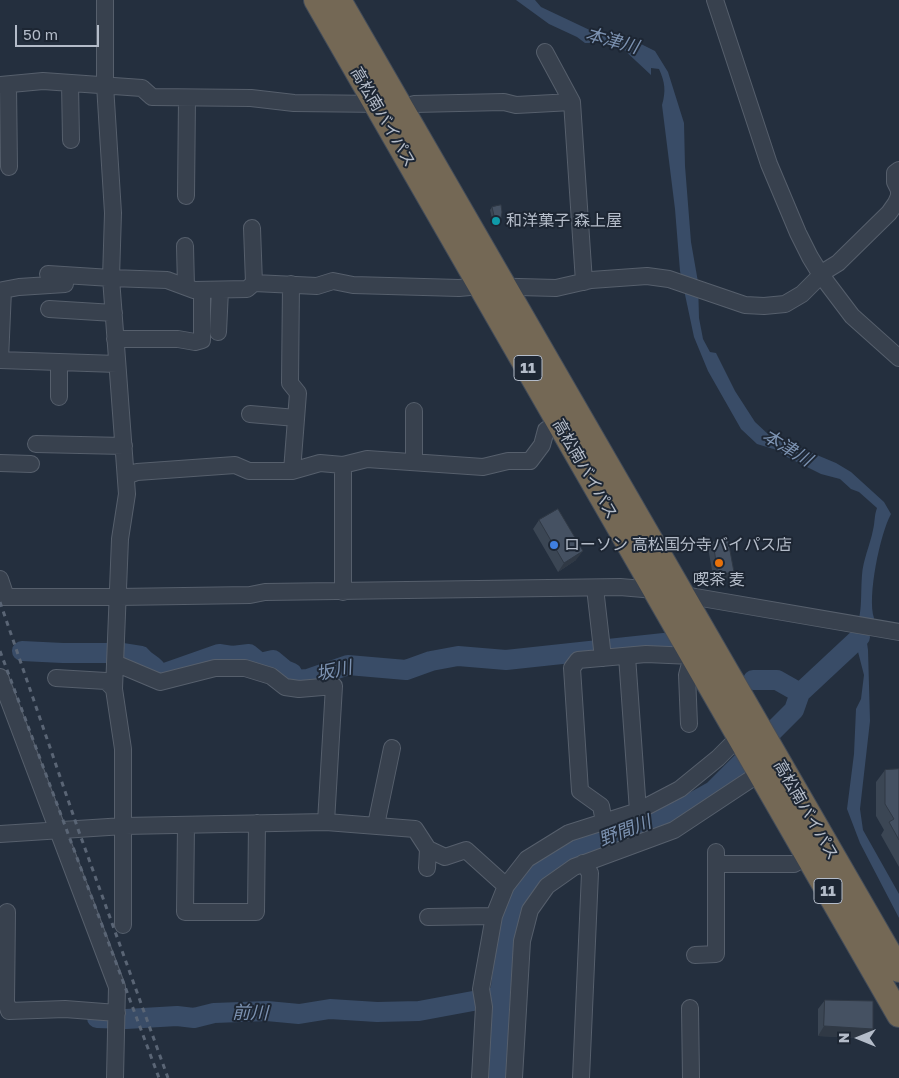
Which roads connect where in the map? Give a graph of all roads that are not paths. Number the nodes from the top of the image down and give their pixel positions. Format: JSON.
{"nodes":[{"id":1,"x":105,"y":0,"type":"edge"},
{"id":2,"x":316,"y":0,"type":"edge"},
{"id":3,"x":339,"y":0,"type":"edge"},
{"id":4,"x":715,"y":0,"type":"edge"},
{"id":5,"x":545,"y":52,"type":"dead end"},
{"id":6,"x":70,"y":83,"type":"junction"},
{"id":7,"x":4,"y":85,"type":"edge"},
{"id":8,"x":105,"y":85,"type":"junction"},
{"id":9,"x":187,"y":98,"type":"junction"},
{"id":10,"x":572,"y":102,"type":"junction"},
{"id":11,"x":396,"y":104,"type":"junction"},
{"id":12,"x":71,"y":140,"type":"dead end"},
{"id":13,"x":9,"y":167,"type":"dead end"},
{"id":14,"x":899,"y":170,"type":"edge"},
{"id":15,"x":186,"y":196,"type":"dead end"},
{"id":16,"x":252,"y":228,"type":"dead end"},
{"id":17,"x":185,"y":246,"type":"dead end"},
{"id":18,"x":48,"y":274,"type":"dead end"},
{"id":19,"x":821,"y":275,"type":"junction"},
{"id":20,"x":112,"y":282,"type":"junction"},
{"id":21,"x":584,"y":282,"type":"junction"},
{"id":22,"x":254,"y":283,"type":"junction"},
{"id":23,"x":291,"y":284,"type":"junction"},
{"id":24,"x":481,"y":286,"type":"junction"},
{"id":25,"x":186,"y":287,"type":"junction"},
{"id":26,"x":504,"y":287,"type":"junction"},
{"id":27,"x":202,"y":290,"type":"junction"},
{"id":28,"x":220,"y":290,"type":"junction"},
{"id":29,"x":49,"y":309,"type":"dead end"},
{"id":30,"x":114,"y":313,"type":"junction"},
{"id":31,"x":218,"y":332,"type":"dead end"},
{"id":32,"x":116,"y":339,"type":"junction"},
{"id":33,"x":899,"y":358,"type":"edge"},
{"id":34,"x":0,"y":360,"type":"edge"},
{"id":35,"x":59,"y":362,"type":"junction"},
{"id":36,"x":117,"y":364,"type":"junction"},
{"id":37,"x":0,"y":371,"type":"edge"},
{"id":38,"x":59,"y":397,"type":"dead end"},
{"id":39,"x":414,"y":411,"type":"dead end"},
{"id":40,"x":250,"y":414,"type":"dead end"},
{"id":41,"x":296,"y":418,"type":"junction"},
{"id":42,"x":558,"y":422,"type":"junction"},
{"id":43,"x":36,"y":444,"type":"dead end"},
{"id":44,"x":124,"y":446,"type":"junction"},
{"id":45,"x":414,"y":462,"type":"junction"},
{"id":46,"x":0,"y":463,"type":"edge"},
{"id":47,"x":31,"y":464,"type":"dead end"},
{"id":48,"x":343,"y":465,"type":"junction"},
{"id":49,"x":292,"y":471,"type":"junction"},
{"id":50,"x":126,"y":476,"type":"junction"},
{"id":51,"x":0,"y":580,"type":"edge"},
{"id":52,"x":595,"y":588,"type":"junction"},
{"id":53,"x":655,"y":590,"type":"junction"},
{"id":54,"x":343,"y":592,"type":"junction"},
{"id":55,"x":684,"y":596,"type":"junction"},
{"id":56,"x":3,"y":597,"type":"edge"},
{"id":57,"x":118,"y":597,"type":"junction"},
{"id":58,"x":899,"y":632,"type":"edge"},
{"id":59,"x":602,"y":651,"type":"junction"},
{"id":60,"x":116,"y":656,"type":"junction"},
{"id":61,"x":627,"y":656,"type":"junction"},
{"id":62,"x":692,"y":656,"type":"junction"},
{"id":63,"x":0,"y":677,"type":"edge"},
{"id":64,"x":56,"y":678,"type":"dead end"},
{"id":65,"x":114,"y":689,"type":"junction"},
{"id":66,"x":689,"y":724,"type":"dead end"},
{"id":67,"x":746,"y":728,"type":"junction"},
{"id":68,"x":392,"y":748,"type":"dead end"},
{"id":69,"x":762,"y":763,"type":"junction"},
{"id":70,"x":638,"y":811,"type":"junction"},
{"id":71,"x":326,"y":822,"type":"junction"},
{"id":72,"x":604,"y":822,"type":"junction"},
{"id":73,"x":257,"y":823,"type":"junction"},
{"id":74,"x":186,"y":825,"type":"junction"},
{"id":75,"x":124,"y":826,"type":"junction"},
{"id":76,"x":376,"y":826,"type":"junction"},
{"id":77,"x":58,"y":831,"type":"junction"},
{"id":78,"x":0,"y":834,"type":"edge"},
{"id":79,"x":428,"y":849,"type":"junction"},
{"id":80,"x":808,"y":856,"type":"junction"},
{"id":81,"x":583,"y":863,"type":"junction"},
{"id":82,"x":427,"y":868,"type":"dead end"},
{"id":83,"x":506,"y":886,"type":"junction"},
{"id":84,"x":7,"y":912,"type":"dead end"},
{"id":85,"x":494,"y":916,"type":"junction"},
{"id":86,"x":428,"y":917,"type":"dead end"},
{"id":87,"x":123,"y":925,"type":"dead end"},
{"id":88,"x":695,"y":954,"type":"dead end"},
{"id":89,"x":899,"y":970,"type":"edge"},
{"id":90,"x":690,"y":1008,"type":"dead end"},
{"id":91,"x":117,"y":1014,"type":"junction"},
{"id":92,"x":899,"y":1015,"type":"edge"},
{"id":93,"x":115,"y":1078,"type":"edge"},
{"id":94,"x":480,"y":1078,"type":"edge"},
{"id":95,"x":514,"y":1078,"type":"edge"},
{"id":96,"x":581,"y":1078,"type":"edge"},
{"id":97,"x":691,"y":1078,"type":"edge"}],
"edges":[{"from":1,"to":8,"type":"street"},
{"from":2,"to":11,"type":"highway","name":"高松南バイパス","number":"11"},
{"from":3,"to":11,"type":"highway","name":"高松南バイパス","number":"11"},
{"from":4,"to":19,"type":"street"},
{"from":5,"to":10,"type":"street"},
{"from":6,"to":7,"type":"street"},
{"from":6,"to":8,"type":"street"},
{"from":6,"to":12,"type":"street"},
{"from":7,"to":13,"type":"street"},
{"from":8,"to":9,"type":"street"},
{"from":8,"to":20,"type":"street"},
{"from":9,"to":11,"type":"street"},
{"from":9,"to":15,"type":"street"},
{"from":10,"to":11,"type":"street"},
{"from":10,"to":21,"type":"street"},
{"from":11,"to":24,"type":"highway","name":"高松南バイパス","number":"11"},
{"from":11,"to":26,"type":"highway","name":"高松南バイパス","number":"11"},
{"from":14,"to":19,"type":"street"},
{"from":16,"to":22,"type":"street"},
{"from":17,"to":25,"type":"street"},
{"from":18,"to":20,"type":"street"},
{"from":19,"to":21,"type":"street"},
{"from":19,"to":33,"type":"street"},
{"from":20,"to":25,"type":"street"},
{"from":20,"to":30,"type":"street"},
{"from":20,"to":34,"type":"street"},
{"from":21,"to":26,"type":"street"},
{"from":22,"to":23,"type":"street"},
{"from":22,"to":28,"type":"street"},
{"from":23,"to":24,"type":"street"},
{"from":23,"to":41,"type":"street"},
{"from":24,"to":26,"type":"street"},
{"from":24,"to":42,"type":"highway","name":"高松南バイパス","number":"11"},
{"from":25,"to":27,"type":"street"},
{"from":26,"to":55,"type":"highway","name":"高松南バイパス","number":"11"},
{"from":27,"to":28,"type":"street"},
{"from":27,"to":32,"type":"street"},
{"from":28,"to":31,"type":"street"},
{"from":29,"to":30,"type":"street"},
{"from":30,"to":32,"type":"street"},
{"from":32,"to":36,"type":"street"},
{"from":34,"to":35,"type":"street"},
{"from":34,"to":37,"type":"street"},
{"from":35,"to":36,"type":"street"},
{"from":35,"to":38,"type":"street"},
{"from":36,"to":44,"type":"street"},
{"from":39,"to":45,"type":"street"},
{"from":40,"to":41,"type":"street"},
{"from":41,"to":49,"type":"street"},
{"from":42,"to":45,"type":"street"},
{"from":42,"to":53,"type":"highway","name":"高松南バイパス","number":"11"},
{"from":43,"to":44,"type":"street"},
{"from":44,"to":50,"type":"street"},
{"from":45,"to":48,"type":"street"},
{"from":46,"to":47,"type":"street"},
{"from":48,"to":49,"type":"street"},
{"from":48,"to":54,"type":"street"},
{"from":49,"to":50,"type":"street"},
{"from":50,"to":57,"type":"street"},
{"from":51,"to":56,"type":"street"},
{"from":52,"to":53,"type":"street"},
{"from":52,"to":54,"type":"street"},
{"from":52,"to":59,"type":"street"},
{"from":53,"to":55,"type":"street"},
{"from":53,"to":62,"type":"highway","name":"高松南バイパス","number":"11"},
{"from":54,"to":57,"type":"street"},
{"from":55,"to":58,"type":"street"},
{"from":55,"to":67,"type":"highway","name":"高松南バイパス","number":"11"},
{"from":56,"to":57,"type":"street"},
{"from":57,"to":60,"type":"street"},
{"from":59,"to":61,"type":"street"},
{"from":59,"to":72,"type":"street"},
{"from":60,"to":65,"type":"street"},
{"from":60,"to":71,"type":"street"},
{"from":61,"to":62,"type":"street"},
{"from":61,"to":70,"type":"street"},
{"from":62,"to":66,"type":"street"},
{"from":62,"to":67,"type":"highway","name":"高松南バイパス","number":"11"},
{"from":63,"to":77,"type":"street"},
{"from":64,"to":65,"type":"street"},
{"from":65,"to":75,"type":"street"},
{"from":67,"to":69,"type":"highway","name":"高松南バイパス","number":"11"},
{"from":67,"to":70,"type":"street"},
{"from":68,"to":76,"type":"street"},
{"from":69,"to":80,"type":"highway","name":"高松南バイパス","number":"11"},
{"from":69,"to":81,"type":"street"},
{"from":69,"to":89,"type":"highway","name":"高松南バイパス","number":"11"},
{"from":70,"to":72,"type":"street"},
{"from":71,"to":73,"type":"street"},
{"from":71,"to":76,"type":"street"},
{"from":72,"to":83,"type":"street"},
{"from":73,"to":74,"type":"street"},
{"from":73,"to":74,"type":"street"},
{"from":74,"to":75,"type":"street"},
{"from":75,"to":77,"type":"street"},
{"from":75,"to":87,"type":"street"},
{"from":76,"to":79,"type":"street"},
{"from":77,"to":78,"type":"street"},
{"from":77,"to":91,"type":"street"},
{"from":79,"to":82,"type":"street"},
{"from":79,"to":83,"type":"street"},
{"from":80,"to":88,"type":"street"},
{"from":80,"to":92,"type":"highway","name":"高松南バイパス","number":"11"},
{"from":81,"to":95,"type":"street"},
{"from":81,"to":96,"type":"street"},
{"from":83,"to":85,"type":"street"},
{"from":84,"to":91,"type":"street"},
{"from":85,"to":86,"type":"street"},
{"from":85,"to":94,"type":"street"},
{"from":90,"to":97,"type":"street"},
{"from":91,"to":93,"type":"street"}]}
